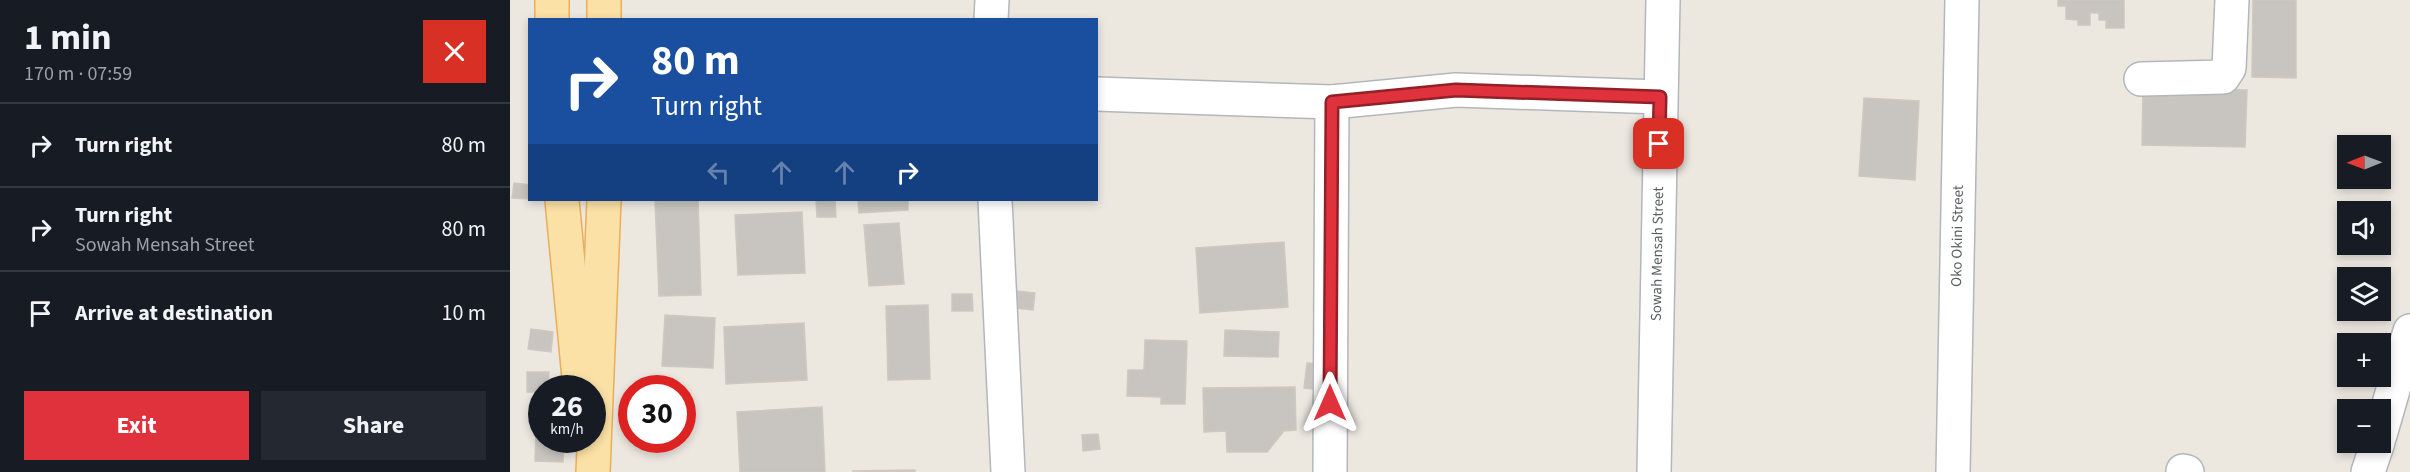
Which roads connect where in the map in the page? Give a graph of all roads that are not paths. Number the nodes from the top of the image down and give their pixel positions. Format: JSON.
{"nodes":[{"id":1,"x":552,"y":0,"type":"edge"},
{"id":2,"x":604,"y":0,"type":"edge"},
{"id":3,"x":992,"y":0,"type":"edge"},
{"id":4,"x":1663,"y":0,"type":"edge"},
{"id":5,"x":1962,"y":0,"type":"edge"},
{"id":6,"x":2232,"y":0,"type":"edge"},
{"id":7,"x":552,"y":18,"type":"edge"},
{"id":8,"x":604,"y":18,"type":"edge"},
{"id":9,"x":991,"y":18,"type":"edge"},
{"id":10,"x":2141,"y":79,"type":"dead end"},
{"id":11,"x":1098,"y":94,"type":"edge"},
{"id":12,"x":1660,"y":97,"type":"junction"},
{"id":13,"x":1332,"y":102,"type":"junction"},
{"id":14,"x":562,"y":201,"type":"edge"},
{"id":15,"x":604,"y":201,"type":"edge"},
{"id":16,"x":995,"y":201,"type":"edge"},
{"id":17,"x":2410,"y":331,"type":"edge"},
{"id":18,"x":579,"y":375,"type":"edge"},
{"id":19,"x":2390,"y":399,"type":"edge"},
{"id":20,"x":586,"y":453,"type":"edge"},
{"id":21,"x":2374,"y":453,"type":"edge"},
{"id":22,"x":588,"y":472,"type":"edge"},
{"id":23,"x":593,"y":472,"type":"edge"},
{"id":24,"x":1008,"y":472,"type":"edge"},
{"id":25,"x":1330,"y":472,"type":"edge"},
{"id":26,"x":1654,"y":472,"type":"edge"},
{"id":27,"x":1953,"y":472,"type":"edge"},
{"id":28,"x":2368,"y":472,"type":"edge"}],
"edges":[{"from":1,"to":7,"type":"main road"},
{"from":2,"to":8,"type":"main road"},
{"from":3,"to":9,"type":"street"},
{"from":4,"to":12,"type":"street","name":"Sowah Mensah Street"},
{"from":5,"to":27,"type":"street","name":"Oko Okini Street"},
{"from":6,"to":10,"type":"street"},
{"from":11,"to":13,"type":"street"},
{"from":12,"to":13,"type":"street"},
{"from":12,"to":26,"type":"street","name":"Sowah Mensah Street"},
{"from":13,"to":25,"type":"street"},
{"from":14,"to":18,"type":"main road"},
{"from":15,"to":23,"type":"main road"},
{"from":16,"to":24,"type":"street"},
{"from":17,"to":19,"type":"street"},
{"from":20,"to":22,"type":"main road"},
{"from":21,"to":28,"type":"street"}]}
